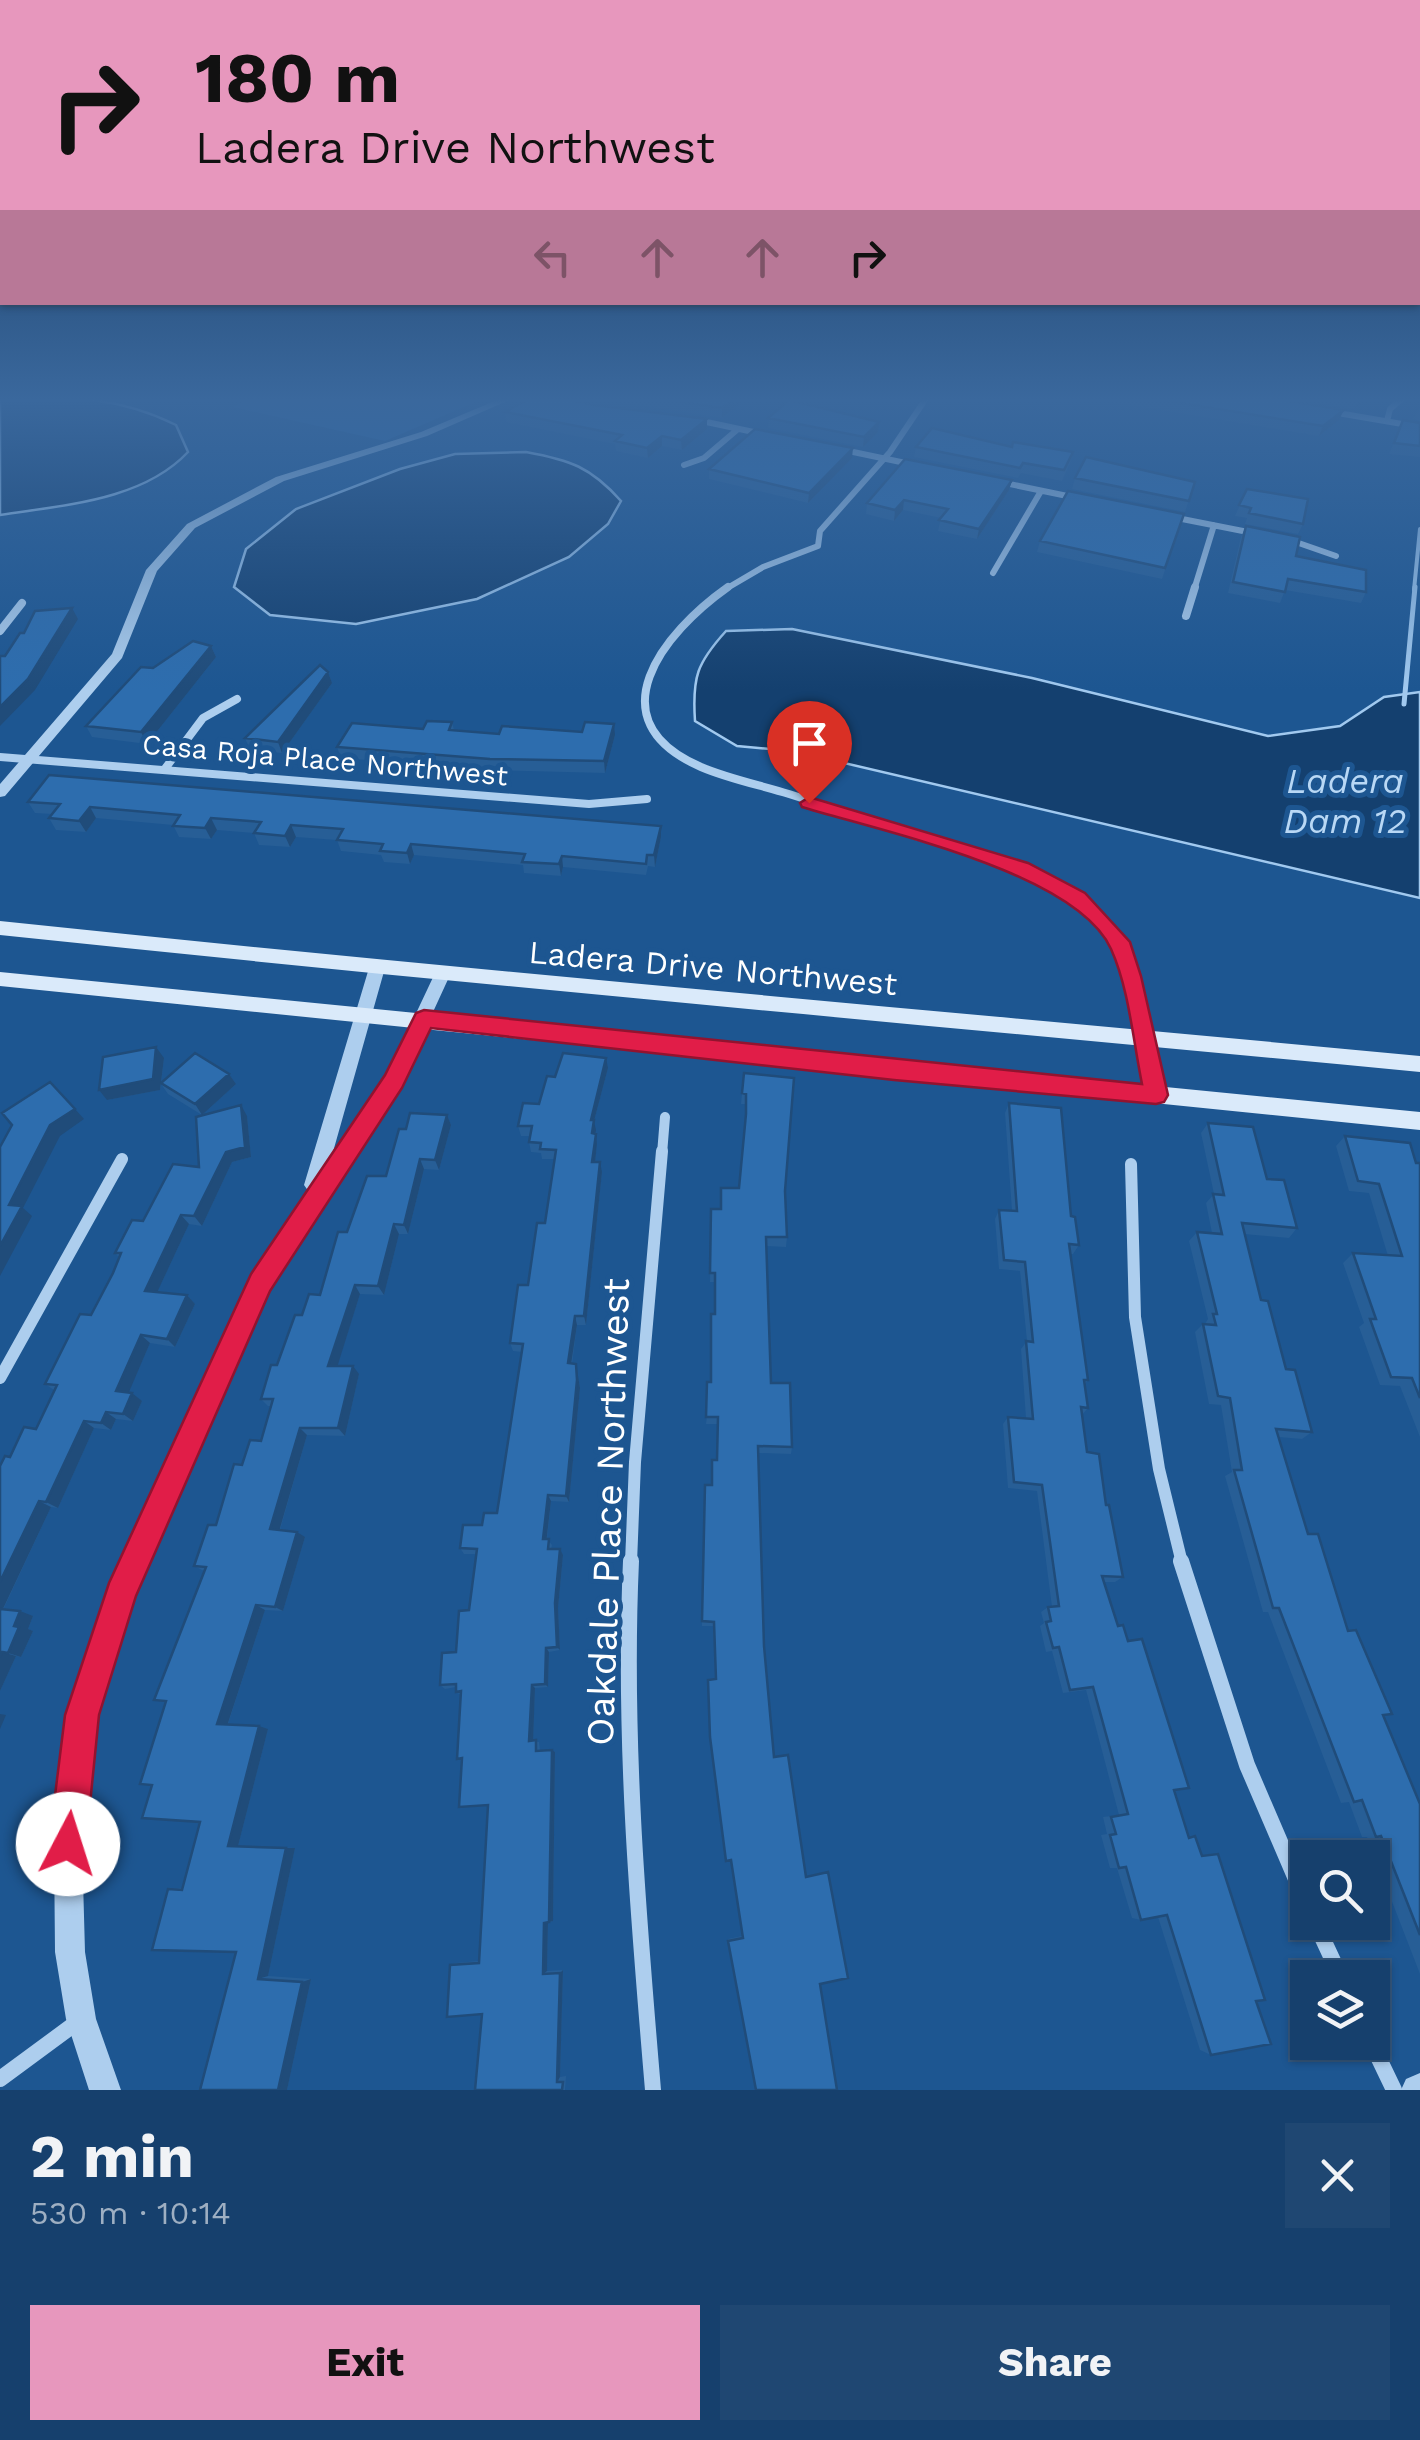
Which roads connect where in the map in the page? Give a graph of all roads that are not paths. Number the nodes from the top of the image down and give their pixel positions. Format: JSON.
{"nodes":[{"id":1,"x":247,"y":495,"type":"edge"},
{"id":2,"x":852,"y":495,"type":"edge"},
{"id":3,"x":1039,"y":495,"type":"edge"},
{"id":4,"x":1061,"y":495,"type":"edge"},
{"id":5,"x":1080,"y":498,"type":"edge"},
{"id":6,"x":1156,"y":514,"type":"edge"},
{"id":7,"x":1214,"y":525,"type":"junction"},
{"id":8,"x":1269,"y":536,"type":"edge"},
{"id":9,"x":1288,"y":540,"type":"edge"},
{"id":10,"x":1336,"y":556,"type":"dead end"},
{"id":11,"x":993,"y":573,"type":"dead end"},
{"id":12,"x":22,"y":603,"type":"dead end"},
{"id":13,"x":1186,"y":616,"type":"dead end"},
{"id":14,"x":0,"y":631,"type":"edge"},
{"id":15,"x":236,"y":699,"type":"dead end"},
{"id":16,"x":0,"y":756,"type":"edge"},
{"id":17,"x":28,"y":759,"type":"junction"},
{"id":18,"x":164,"y":770,"type":"junction"},
{"id":19,"x":0,"y":793,"type":"edge"},
{"id":20,"x":647,"y":799,"type":"dead end"},
{"id":21,"x":0,"y":928,"type":"edge"},
{"id":22,"x":377,"y":968,"type":"junction"},
{"id":23,"x":442,"y":974,"type":"junction"},
{"id":24,"x":0,"y":979,"type":"edge"},
{"id":25,"x":364,"y":1013,"type":"junction"},
{"id":26,"x":424,"y":1019,"type":"junction"},
{"id":27,"x":1145,"y":1040,"type":"junction"},
{"id":28,"x":1420,"y":1064,"type":"edge"},
{"id":29,"x":1156,"y":1095,"type":"junction"},
{"id":30,"x":665,"y":1117,"type":"dead end"},
{"id":31,"x":1420,"y":1121,"type":"edge"},
{"id":32,"x":122,"y":1159,"type":"dead end"},
{"id":33,"x":1131,"y":1164,"type":"dead end"},
{"id":34,"x":302,"y":1218,"type":"junction"},
{"id":35,"x":0,"y":1378,"type":"edge"},
{"id":36,"x":1290,"y":1870,"type":"edge"},
{"id":37,"x":81,"y":2019,"type":"junction"},
{"id":38,"x":1380,"y":2060,"type":"edge"},
{"id":39,"x":0,"y":2078,"type":"edge"},
{"id":40,"x":104,"y":2090,"type":"edge"},
{"id":41,"x":653,"y":2090,"type":"edge"},
{"id":42,"x":1394,"y":2090,"type":"edge"}],
"edges":[{"from":1,"to":17,"type":"street"},
{"from":2,"to":27,"type":"street"},
{"from":3,"to":11,"type":"street"},
{"from":4,"to":5,"type":"street"},
{"from":6,"to":7,"type":"street"},
{"from":7,"to":8,"type":"street"},
{"from":7,"to":13,"type":"street"},
{"from":9,"to":10,"type":"street"},
{"from":12,"to":14,"type":"street"},
{"from":15,"to":18,"type":"street"},
{"from":16,"to":17,"type":"street","name":"Casa Roja Place Northwest"},
{"from":17,"to":18,"type":"street","name":"Casa Roja Place Northwest"},
{"from":17,"to":19,"type":"street"},
{"from":18,"to":20,"type":"street","name":"Casa Roja Place Northwest"},
{"from":21,"to":22,"type":"main road","name":"Ladera Drive Northwest"},
{"from":22,"to":23,"type":"main road","name":"Ladera Drive Northwest"},
{"from":22,"to":25,"type":"street"},
{"from":23,"to":26,"type":"street"},
{"from":23,"to":27,"type":"main road","name":"Ladera Drive Northwest"},
{"from":24,"to":25,"type":"main road"},
{"from":25,"to":26,"type":"main road"},
{"from":25,"to":34,"type":"street"},
{"from":26,"to":29,"type":"main road"},
{"from":26,"to":34,"type":"street"},
{"from":27,"to":28,"type":"main road","name":"Ladera Drive Northwest"},
{"from":27,"to":29,"type":"street"},
{"from":29,"to":31,"type":"main road"},
{"from":30,"to":41,"type":"street","name":"Oakdale Place Northwest"},
{"from":32,"to":35,"type":"street"},
{"from":33,"to":36,"type":"street"},
{"from":34,"to":37,"type":"street"},
{"from":37,"to":39,"type":"street"},
{"from":37,"to":40,"type":"street"},
{"from":38,"to":42,"type":"street"}]}
